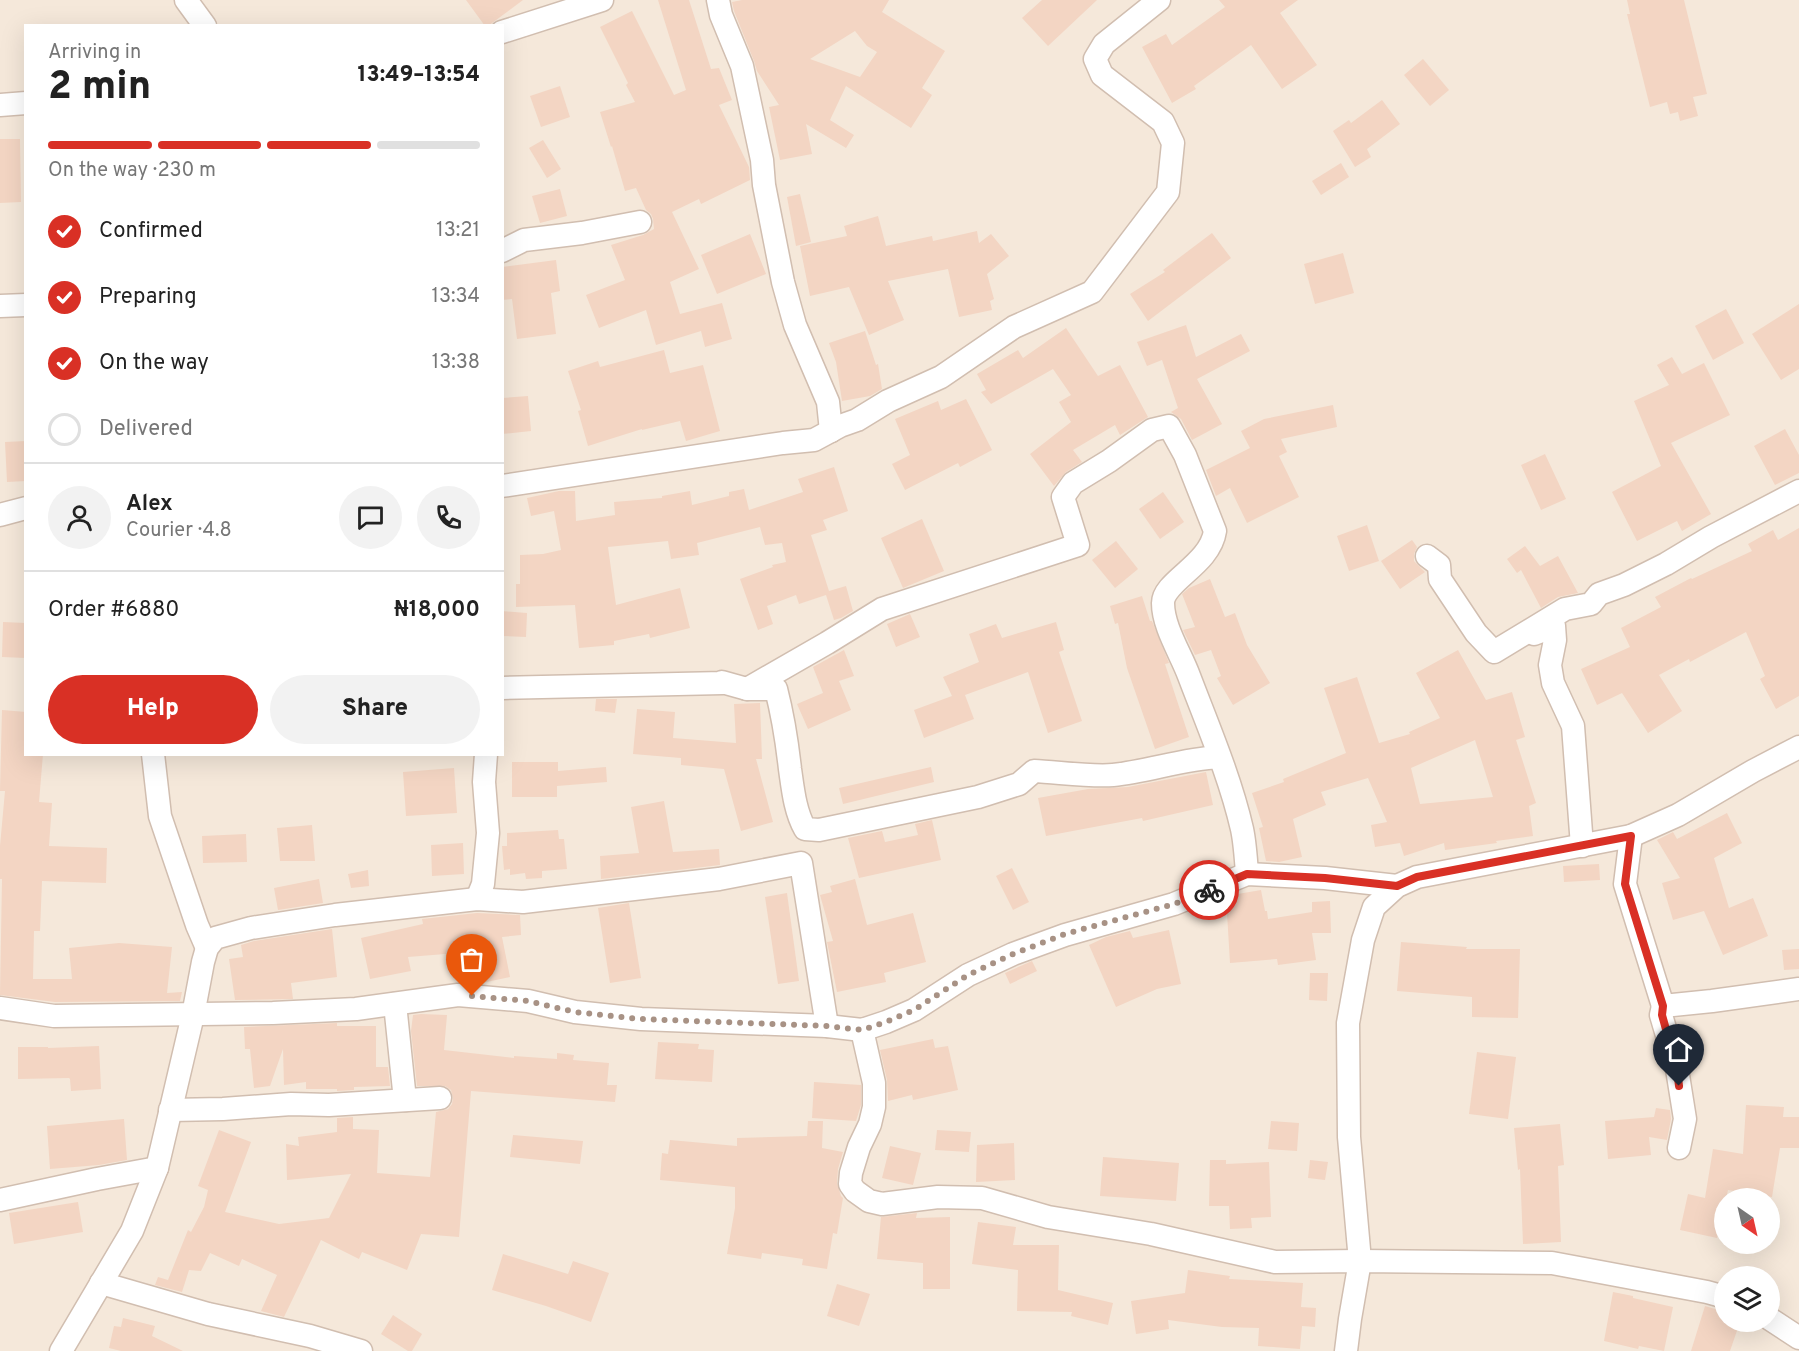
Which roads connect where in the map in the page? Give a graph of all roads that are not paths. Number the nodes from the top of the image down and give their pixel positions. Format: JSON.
{"nodes":[{"id":1,"x":186,"y":0,"type":"edge"},
{"id":2,"x":602,"y":0,"type":"edge"},
{"id":3,"x":718,"y":0,"type":"edge"},
{"id":4,"x":1159,"y":0,"type":"edge"},
{"id":5,"x":204,"y":24,"type":"edge"},
{"id":6,"x":504,"y":31,"type":"edge"},
{"id":7,"x":24,"y":103,"type":"edge"},
{"id":8,"x":0,"y":105,"type":"edge"},
{"id":9,"x":640,"y":222,"type":"dead end"},
{"id":10,"x":504,"y":250,"type":"edge"},
{"id":11,"x":24,"y":305,"type":"edge"},
{"id":12,"x":0,"y":306,"type":"edge"},
{"id":13,"x":828,"y":402,"type":"junction"},
{"id":14,"x":857,"y":420,"type":"junction"},
{"id":15,"x":831,"y":431,"type":"junction"},
{"id":16,"x":504,"y":486,"type":"edge"},
{"id":17,"x":1799,"y":491,"type":"edge"},
{"id":18,"x":24,"y":509,"type":"edge"},
{"id":19,"x":0,"y":515,"type":"edge"},
{"id":20,"x":1427,"y":556,"type":"dead end"},
{"id":21,"x":1494,"y":652,"type":"junction"},
{"id":22,"x":504,"y":688,"type":"edge"},
{"id":23,"x":747,"y":689,"type":"junction"},
{"id":24,"x":1799,"y":747,"type":"edge"},
{"id":25,"x":153,"y":756,"type":"edge"},
{"id":26,"x":486,"y":756,"type":"edge"},
{"id":27,"x":1219,"y":757,"type":"junction"},
{"id":28,"x":1631,"y":836,"type":"junction"},
{"id":29,"x":1582,"y":846,"type":"junction"},
{"id":30,"x":1247,"y":874,"type":"junction"},
{"id":31,"x":1397,"y":886,"type":"junction"},
{"id":32,"x":477,"y":899,"type":"junction"},
{"id":33,"x":211,"y":943,"type":"junction"},
{"id":34,"x":1799,"y":989,"type":"edge"},
{"id":35,"x":395,"y":1004,"type":"junction"},
{"id":36,"x":1663,"y":1006,"type":"junction"},
{"id":37,"x":0,"y":1008,"type":"edge"},
{"id":38,"x":193,"y":1015,"type":"junction"},
{"id":39,"x":827,"y":1026,"type":"junction"},
{"id":40,"x":862,"y":1030,"type":"junction"},
{"id":41,"x":441,"y":1098,"type":"dead end"},
{"id":42,"x":405,"y":1100,"type":"junction"},
{"id":43,"x":170,"y":1110,"type":"junction"},
{"id":44,"x":1679,"y":1148,"type":"dead end"},
{"id":45,"x":157,"y":1168,"type":"junction"},
{"id":46,"x":0,"y":1200,"type":"edge"},
{"id":47,"x":1360,"y":1261,"type":"junction"},
{"id":48,"x":101,"y":1282,"type":"junction"},
{"id":49,"x":1714,"y":1294,"type":"edge"},
{"id":50,"x":1780,"y":1326,"type":"edge"},
{"id":51,"x":1799,"y":1338,"type":"edge"},
{"id":52,"x":61,"y":1351,"type":"edge"},
{"id":53,"x":361,"y":1351,"type":"edge"},
{"id":54,"x":1346,"y":1351,"type":"edge"}],
"edges":[{"from":1,"to":5,"type":"street"},
{"from":2,"to":6,"type":"street"},
{"from":3,"to":13,"type":"street"},
{"from":4,"to":14,"type":"street"},
{"from":7,"to":8,"type":"street"},
{"from":9,"to":10,"type":"street"},
{"from":11,"to":12,"type":"street"},
{"from":13,"to":14,"type":"street"},
{"from":13,"to":15,"type":"street"},
{"from":14,"to":15,"type":"street"},
{"from":15,"to":16,"type":"street"},
{"from":17,"to":21,"type":"street"},
{"from":18,"to":19,"type":"street"},
{"from":20,"to":21,"type":"street"},
{"from":21,"to":29,"type":"street"},
{"from":22,"to":23,"type":"street"},
{"from":23,"to":27,"type":"street"},
{"from":23,"to":27,"type":"street"},
{"from":24,"to":28,"type":"street"},
{"from":25,"to":33,"type":"street"},
{"from":26,"to":32,"type":"street"},
{"from":27,"to":30,"type":"street"},
{"from":28,"to":29,"type":"street"},
{"from":28,"to":36,"type":"street"},
{"from":29,"to":31,"type":"street"},
{"from":30,"to":31,"type":"street"},
{"from":30,"to":40,"type":"street"},
{"from":31,"to":47,"type":"street"},
{"from":32,"to":33,"type":"street"},
{"from":32,"to":39,"type":"street"},
{"from":33,"to":38,"type":"street"},
{"from":34,"to":36,"type":"street"},
{"from":35,"to":38,"type":"street"},
{"from":35,"to":39,"type":"street"},
{"from":35,"to":42,"type":"street"},
{"from":36,"to":44,"type":"street"},
{"from":37,"to":38,"type":"street"},
{"from":38,"to":43,"type":"street"},
{"from":39,"to":40,"type":"street"},
{"from":40,"to":47,"type":"street"},
{"from":41,"to":42,"type":"street"},
{"from":42,"to":43,"type":"street"},
{"from":43,"to":45,"type":"street"},
{"from":45,"to":46,"type":"street"},
{"from":45,"to":48,"type":"street"},
{"from":47,"to":49,"type":"street"},
{"from":47,"to":54,"type":"street"},
{"from":48,"to":52,"type":"street"},
{"from":48,"to":53,"type":"street"},
{"from":50,"to":51,"type":"street"}]}
